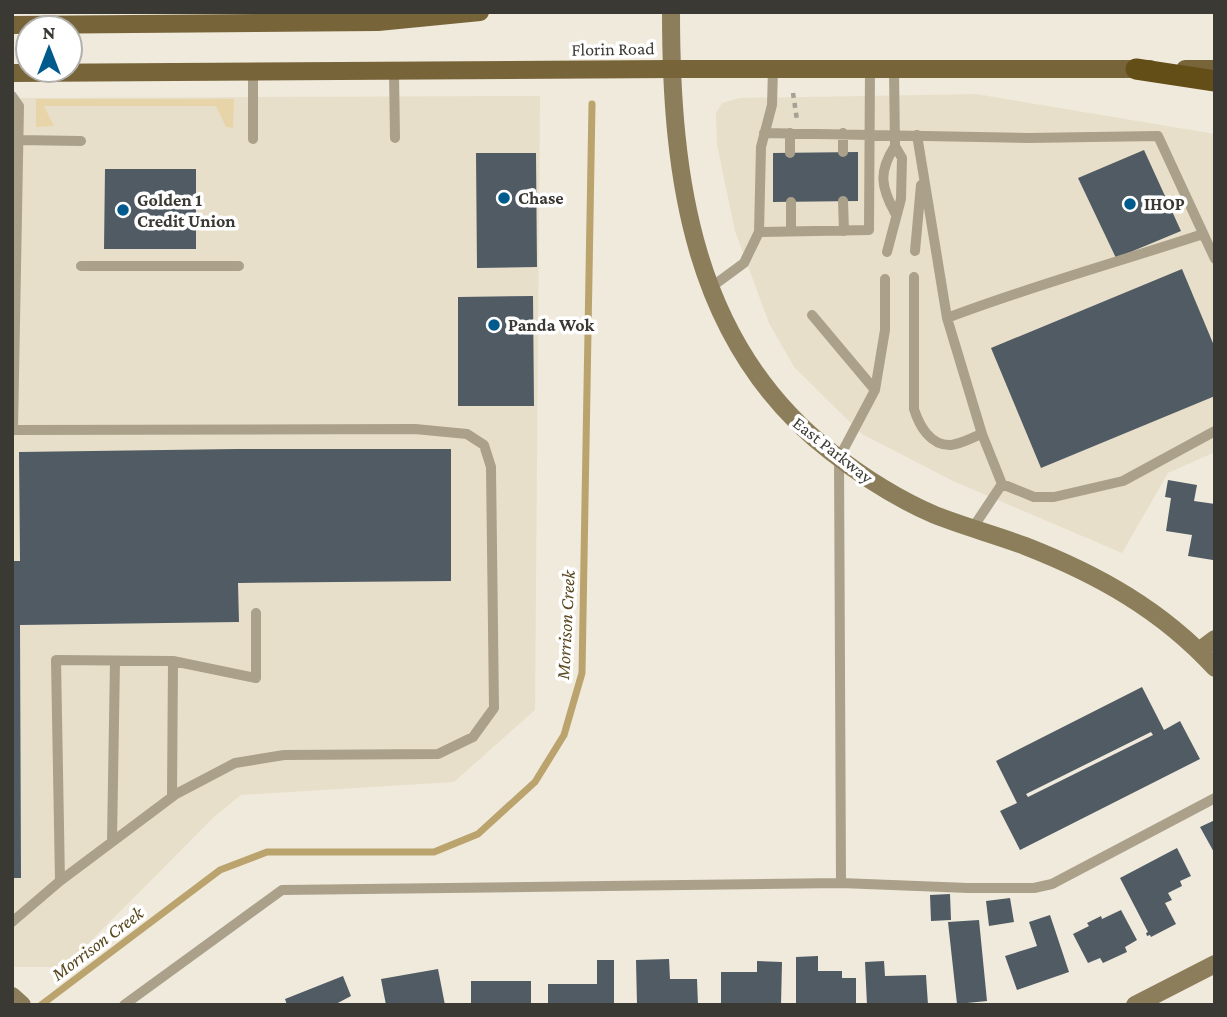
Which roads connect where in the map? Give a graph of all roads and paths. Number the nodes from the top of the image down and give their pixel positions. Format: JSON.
{"nodes":[{"id":1,"x":480,"y":12,"type":"edge"},
{"id":2,"x":671,"y":12,"type":"edge"},
{"id":3,"x":340,"y":17,"type":"edge"},
{"id":4,"x":12,"y":25,"type":"edge"},
{"id":5,"x":671,"y":69,"type":"junction"},
{"id":6,"x":772,"y":69,"type":"junction"},
{"id":7,"x":870,"y":69,"type":"junction"},
{"id":8,"x":1136,"y":69,"type":"junction"},
{"id":9,"x":1215,"y":69,"type":"edge"},
{"id":10,"x":894,"y":70,"type":"junction"},
{"id":11,"x":253,"y":72,"type":"junction"},
{"id":12,"x":394,"y":72,"type":"junction"},
{"id":13,"x":12,"y":73,"type":"edge"},
{"id":14,"x":1215,"y":81,"type":"edge"},
{"id":15,"x":12,"y":96,"type":"edge"},
{"id":16,"x":764,"y":133,"type":"junction"},
{"id":17,"x":790,"y":133,"type":"junction"},
{"id":18,"x":843,"y":133,"type":"junction"},
{"id":19,"x":871,"y":134,"type":"junction"},
{"id":20,"x":917,"y":135,"type":"junction"},
{"id":21,"x":395,"y":138,"type":"dead end"},
{"id":22,"x":253,"y":139,"type":"dead end"},
{"id":23,"x":18,"y":140,"type":"junction"},
{"id":24,"x":895,"y":140,"type":"junction"},
{"id":25,"x":81,"y":141,"type":"dead end"},
{"id":26,"x":843,"y":152,"type":"dead end"},
{"id":27,"x":790,"y":153,"type":"dead end"},
{"id":28,"x":923,"y":171,"type":"junction"},
{"id":29,"x":843,"y":201,"type":"dead end"},
{"id":30,"x":791,"y":202,"type":"dead end"},
{"id":31,"x":895,"y":213,"type":"junction"},
{"id":32,"x":791,"y":231,"type":"junction"},
{"id":33,"x":844,"y":231,"type":"junction"},
{"id":34,"x":759,"y":232,"type":"junction"},
{"id":35,"x":1203,"y":234,"type":"junction"},
{"id":36,"x":915,"y":251,"type":"dead end"},
{"id":37,"x":887,"y":252,"type":"dead end"},
{"id":38,"x":1215,"y":259,"type":"edge"},
{"id":39,"x":81,"y":266,"type":"dead end"},
{"id":40,"x":239,"y":266,"type":"dead end"},
{"id":41,"x":914,"y":277,"type":"dead end"},
{"id":42,"x":886,"y":279,"type":"dead end"},
{"id":43,"x":710,"y":288,"type":"junction"},
{"id":44,"x":812,"y":314,"type":"dead end"},
{"id":45,"x":947,"y":318,"type":"junction"},
{"id":46,"x":875,"y":390,"type":"junction"},
{"id":47,"x":13,"y":430,"type":"edge"},
{"id":48,"x":1215,"y":431,"type":"edge"},
{"id":49,"x":982,"y":434,"type":"junction"},
{"id":50,"x":839,"y":458,"type":"junction"},
{"id":51,"x":1002,"y":484,"type":"junction"},
{"id":52,"x":972,"y":529,"type":"junction"},
{"id":53,"x":256,"y":613,"type":"dead end"},
{"id":54,"x":1215,"y":639,"type":"edge"},
{"id":55,"x":1199,"y":651,"type":"junction"},
{"id":56,"x":115,"y":661,"type":"junction"},
{"id":57,"x":173,"y":661,"type":"junction"},
{"id":58,"x":1215,"y":668,"type":"edge"},
{"id":59,"x":172,"y":797,"type":"junction"},
{"id":60,"x":1215,"y":798,"type":"edge"},
{"id":61,"x":112,"y":841,"type":"junction"},
{"id":62,"x":60,"y":881,"type":"junction"},
{"id":63,"x":841,"y":883,"type":"junction"},
{"id":64,"x":12,"y":922,"type":"edge"},
{"id":65,"x":1215,"y":964,"type":"edge"},
{"id":66,"x":12,"y":996,"type":"edge"},
{"id":67,"x":22,"y":1005,"type":"edge"},
{"id":68,"x":124,"y":1005,"type":"edge"},
{"id":69,"x":1135,"y":1005,"type":"edge"}],
"edges":[{"from":1,"to":3,"type":"main road"},
{"from":2,"to":5,"type":"street","name":"East Parkway"},
{"from":3,"to":4,"type":"main road"},
{"from":5,"to":6,"type":"main road","name":"Florin Road"},
{"from":5,"to":12,"type":"main road","name":"Florin Road"},
{"from":5,"to":43,"type":"street","name":"East Parkway"},
{"from":6,"to":7,"type":"main road","name":"Florin Road"},
{"from":6,"to":16,"type":"lane"},
{"from":7,"to":10,"type":"main road","name":"Florin Road"},
{"from":7,"to":19,"type":"lane"},
{"from":8,"to":9,"type":"main road","name":"Florin Road"},
{"from":8,"to":10,"type":"main road","name":"Florin Road"},
{"from":8,"to":14,"type":"highway"},
{"from":10,"to":24,"type":"lane"},
{"from":11,"to":12,"type":"main road","name":"Florin Road"},
{"from":11,"to":13,"type":"main road","name":"Florin Road"},
{"from":11,"to":22,"type":"lane"},
{"from":12,"to":21,"type":"lane"},
{"from":15,"to":23,"type":"lane"},
{"from":16,"to":17,"type":"lane"},
{"from":16,"to":34,"type":"lane"},
{"from":17,"to":18,"type":"lane"},
{"from":17,"to":27,"type":"lane"},
{"from":18,"to":19,"type":"lane"},
{"from":18,"to":26,"type":"lane"},
{"from":19,"to":24,"type":"lane"},
{"from":19,"to":33,"type":"lane"},
{"from":20,"to":24,"type":"lane"},
{"from":20,"to":28,"type":"lane"},
{"from":20,"to":35,"type":"lane"},
{"from":23,"to":25,"type":"lane"},
{"from":23,"to":47,"type":"lane"},
{"from":24,"to":31,"type":"lane"},
{"from":24,"to":31,"type":"lane"},
{"from":28,"to":36,"type":"lane"},
{"from":28,"to":45,"type":"lane"},
{"from":29,"to":33,"type":"lane"},
{"from":30,"to":32,"type":"lane"},
{"from":31,"to":37,"type":"lane"},
{"from":32,"to":33,"type":"lane"},
{"from":32,"to":34,"type":"lane"},
{"from":34,"to":43,"type":"lane"},
{"from":35,"to":38,"type":"lane"},
{"from":35,"to":45,"type":"lane"},
{"from":39,"to":40,"type":"lane"},
{"from":41,"to":49,"type":"lane"},
{"from":42,"to":46,"type":"lane"},
{"from":43,"to":50,"type":"street","name":"East Parkway"},
{"from":44,"to":46,"type":"lane"},
{"from":45,"to":49,"type":"lane"},
{"from":46,"to":50,"type":"lane"},
{"from":47,"to":59,"type":"lane"},
{"from":48,"to":51,"type":"lane"},
{"from":49,"to":51,"type":"lane"},
{"from":50,"to":52,"type":"street","name":"East Parkway"},
{"from":50,"to":63,"type":"lane"},
{"from":51,"to":52,"type":"lane"},
{"from":52,"to":55,"type":"street","name":"East Parkway"},
{"from":53,"to":57,"type":"lane"},
{"from":54,"to":55,"type":"street"},
{"from":55,"to":58,"type":"street","name":"East Parkway"},
{"from":56,"to":57,"type":"lane"},
{"from":56,"to":61,"type":"lane"},
{"from":56,"to":62,"type":"lane"},
{"from":57,"to":59,"type":"lane"},
{"from":59,"to":61,"type":"lane"},
{"from":60,"to":63,"type":"lane"},
{"from":61,"to":62,"type":"lane"},
{"from":62,"to":64,"type":"lane"},
{"from":63,"to":68,"type":"lane"},
{"from":65,"to":69,"type":"street"},
{"from":66,"to":67,"type":"street"}]}
